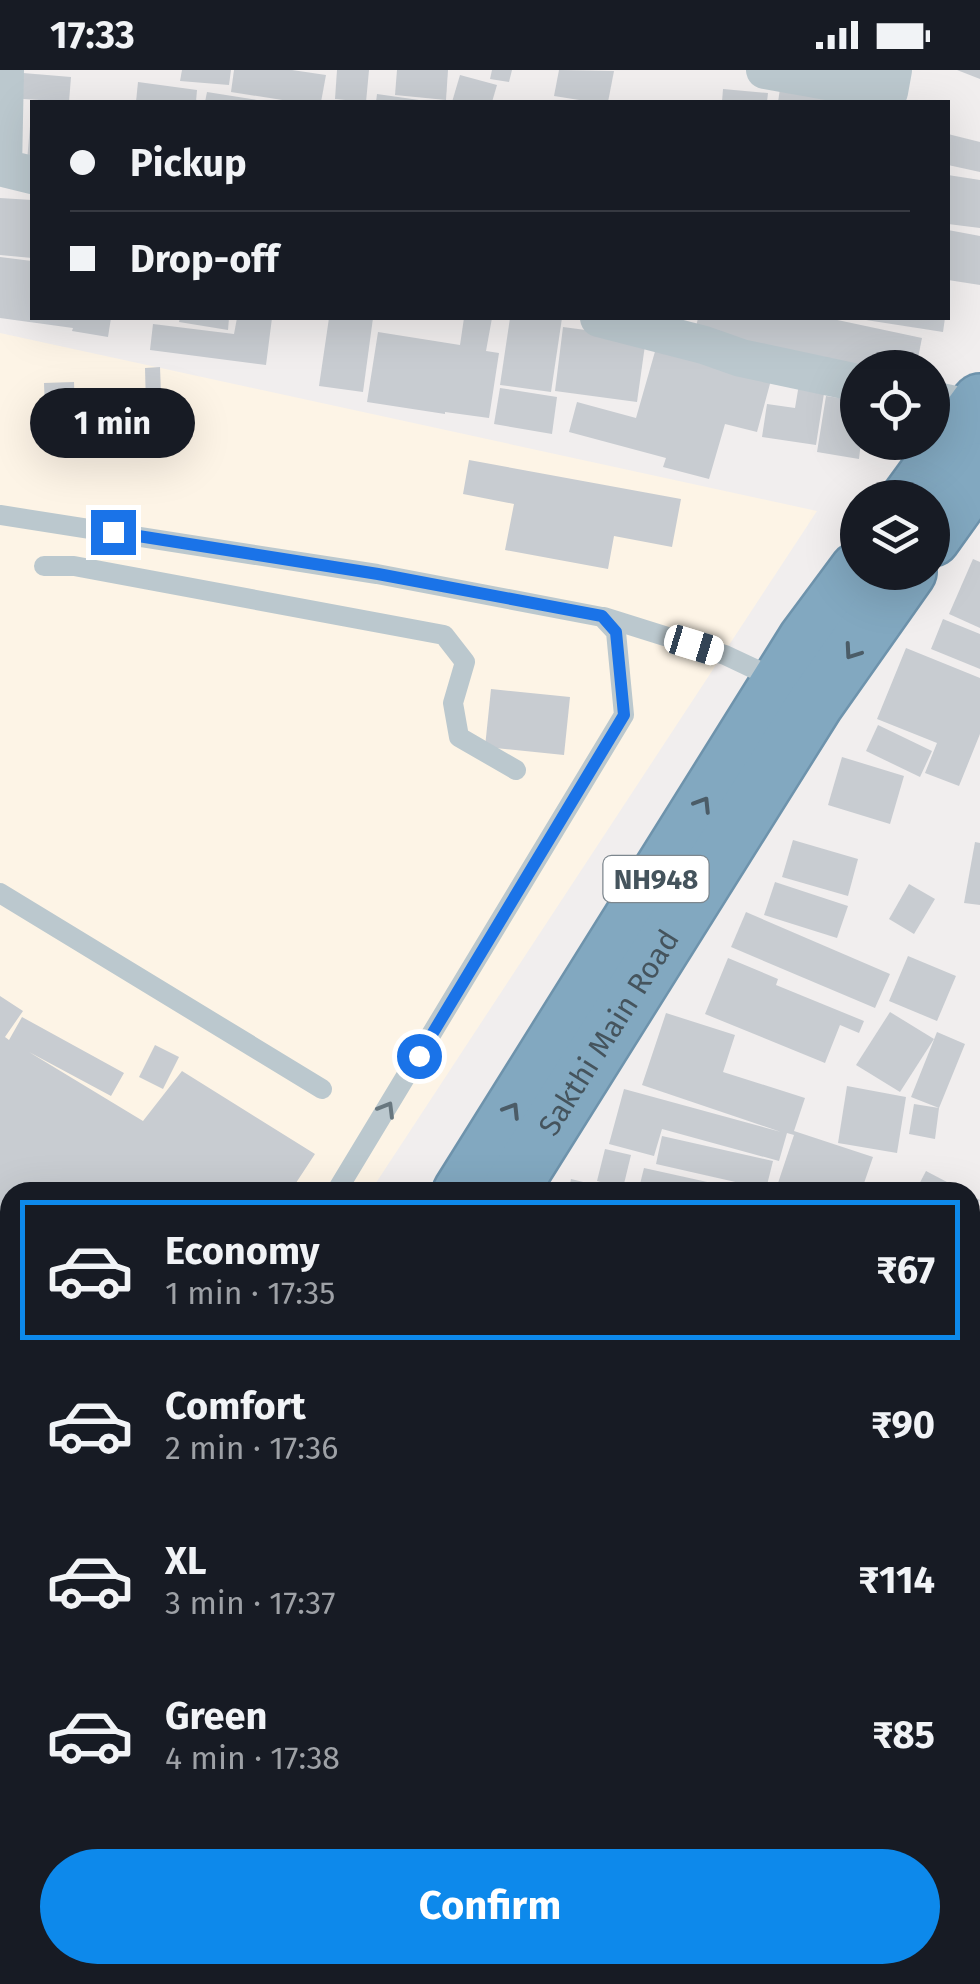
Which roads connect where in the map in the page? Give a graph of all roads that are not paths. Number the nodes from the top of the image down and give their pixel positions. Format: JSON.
{"nodes":[{"id":1,"x":5,"y":70,"type":"edge"},
{"id":2,"x":765,"y":70,"type":"edge"},
{"id":3,"x":893,"y":70,"type":"edge"},
{"id":4,"x":30,"y":175,"type":"edge"},
{"id":5,"x":608,"y":320,"type":"edge"},
{"id":6,"x":840,"y":379,"type":"edge"},
{"id":7,"x":962,"y":404,"type":"edge"},
{"id":8,"x":980,"y":471,"type":"edge"},
{"id":9,"x":920,"y":480,"type":"edge"},
{"id":10,"x":950,"y":513,"type":"edge"},
{"id":11,"x":0,"y":514,"type":"edge"},
{"id":12,"x":44,"y":566,"type":"dead end"},
{"id":13,"x":843,"y":590,"type":"edge"},
{"id":14,"x":895,"y":590,"type":"edge"},
{"id":15,"x":609,"y":624,"type":"junction"},
{"id":16,"x":780,"y":681,"type":"junction"},
{"id":17,"x":516,"y":770,"type":"dead end"},
{"id":18,"x":0,"y":894,"type":"edge"},
{"id":19,"x":322,"y":1088,"type":"dead end"},
{"id":20,"x":342,"y":1182,"type":"edge"},
{"id":21,"x":467,"y":1182,"type":"edge"},
{"id":22,"x":514,"y":1182,"type":"edge"}],
"edges":[{"from":1,"to":4,"type":"street"},
{"from":2,"to":3,"type":"street"},
{"from":5,"to":6,"type":"street"},
{"from":7,"to":9,"type":"highway"},
{"from":8,"to":10,"type":"highway"},
{"from":11,"to":15,"type":"lane"},
{"from":12,"to":17,"type":"lane"},
{"from":13,"to":16,"type":"highway","number":"NH948"},
{"from":14,"to":22,"type":"highway","name":"Sakthi Main Road","number":"NH948","one_way":true},
{"from":15,"to":16,"type":"lane"},
{"from":20,"to":15,"type":"lane","one_way":true},
{"from":21,"to":16,"type":"highway","number":"NH948","one_way":true},
{"from":18,"to":19,"type":"lane"}]}
